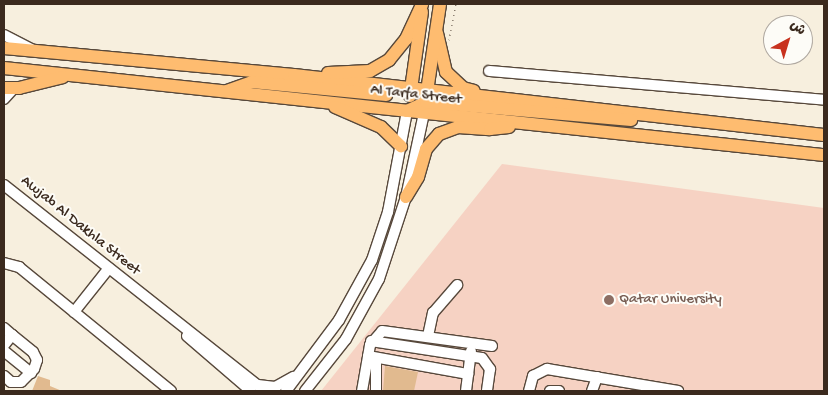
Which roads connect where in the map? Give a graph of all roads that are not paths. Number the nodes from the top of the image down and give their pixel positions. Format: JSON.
{"nodes":[{"id":1,"x":423,"y":4,"type":"edge"},
{"id":2,"x":440,"y":4,"type":"edge"},
{"id":3,"x":435,"y":25,"type":"junction"},
{"id":4,"x":4,"y":34,"type":"edge"},
{"id":5,"x":4,"y":48,"type":"edge"},
{"id":6,"x":37,"y":51,"type":"junction"},
{"id":7,"x":4,"y":68,"type":"edge"},
{"id":8,"x":489,"y":71,"type":"dead end"},
{"id":9,"x":78,"y":74,"type":"junction"},
{"id":10,"x":294,"y":75,"type":"junction"},
{"id":11,"x":9,"y":88,"type":"edge"},
{"id":12,"x":226,"y":92,"type":"junction"},
{"id":13,"x":410,"y":93,"type":"junction"},
{"id":14,"x":482,"y":97,"type":"junction"},
{"id":15,"x":4,"y":99,"type":"edge"},
{"id":16,"x":824,"y":100,"type":"edge"},
{"id":17,"x":319,"y":101,"type":"junction"},
{"id":18,"x":425,"y":102,"type":"junction"},
{"id":19,"x":407,"y":111,"type":"junction"},
{"id":20,"x":684,"y":117,"type":"junction"},
{"id":21,"x":517,"y":123,"type":"junction"},
{"id":22,"x":822,"y":134,"type":"edge"},
{"id":23,"x":401,"y":146,"type":"junction"},
{"id":24,"x":824,"y":155,"type":"edge"},
{"id":25,"x":4,"y":184,"type":"edge"},
{"id":26,"x":406,"y":197,"type":"junction"},
{"id":27,"x":4,"y":263,"type":"edge"},
{"id":28,"x":109,"y":268,"type":"junction"},
{"id":29,"x":457,"y":285,"type":"dead end"},
{"id":30,"x":74,"y":312,"type":"junction"},
{"id":31,"x":4,"y":328,"type":"edge"},
{"id":32,"x":12,"y":335,"type":"junction"},
{"id":33,"x":428,"y":336,"type":"junction"},
{"id":34,"x":371,"y":341,"type":"junction"},
{"id":35,"x":325,"y":342,"type":"junction"},
{"id":36,"x":472,"y":343,"type":"junction"},
{"id":37,"x":4,"y":345,"type":"edge"},
{"id":38,"x":492,"y":346,"type":"dead end"},
{"id":39,"x":4,"y":351,"type":"edge"},
{"id":40,"x":470,"y":356,"type":"junction"},
{"id":41,"x":372,"y":357,"type":"junction"},
{"id":42,"x":31,"y":373,"type":"junction"},
{"id":43,"x":468,"y":374,"type":"junction"},
{"id":44,"x":4,"y":376,"type":"edge"},
{"id":45,"x":597,"y":378,"type":"junction"},
{"id":46,"x":254,"y":388,"type":"edge"},
{"id":47,"x":170,"y":391,"type":"edge"},
{"id":48,"x":265,"y":391,"type":"edge"},
{"id":49,"x":286,"y":391,"type":"edge"},
{"id":50,"x":305,"y":391,"type":"edge"},
{"id":51,"x":362,"y":391,"type":"edge"},
{"id":52,"x":376,"y":391,"type":"edge"},
{"id":53,"x":466,"y":391,"type":"edge"},
{"id":54,"x":487,"y":391,"type":"edge"},
{"id":55,"x":529,"y":391,"type":"edge"},
{"id":56,"x":550,"y":391,"type":"edge"},
{"id":57,"x":559,"y":391,"type":"edge"},
{"id":58,"x":592,"y":391,"type":"edge"},
{"id":59,"x":678,"y":391,"type":"edge"}],
"edges":[{"from":1,"to":10,"type":"main road"},
{"from":1,"to":13,"type":"main road"},
{"from":2,"to":3,"type":"main road"},
{"from":3,"to":14,"type":"main road"},
{"from":3,"to":18,"type":"main road"},
{"from":4,"to":6,"type":"street","name":"Al Tarfa Street"},
{"from":5,"to":6,"type":"main road","name":"Al Tarfa Street"},
{"from":6,"to":10,"type":"main road","name":"Al Tarfa Street"},
{"from":7,"to":9,"type":"main road","name":"Al Tarfa Street"},
{"from":8,"to":16,"type":"street"},
{"from":9,"to":11,"type":"main road"},
{"from":9,"to":12,"type":"main road","name":"Al Tarfa Street"},
{"from":10,"to":13,"type":"main road","name":"Al Tarfa Street"},
{"from":11,"to":15,"type":"street"},
{"from":12,"to":13,"type":"main road"},
{"from":12,"to":17,"type":"main road","name":"Al Tarfa Street"},
{"from":13,"to":18,"type":"main road"},
{"from":13,"to":19,"type":"main road"},
{"from":14,"to":18,"type":"main road","name":"Al Tarfa Street"},
{"from":14,"to":20,"type":"main road","name":"Al Tarfa Street"},
{"from":17,"to":19,"type":"main road","name":"Al Tarfa Street"},
{"from":17,"to":23,"type":"main road"},
{"from":18,"to":19,"type":"main road"},
{"from":18,"to":20,"type":"main road"},
{"from":18,"to":21,"type":"main road","name":"Al Tarfa Street"},
{"from":18,"to":26,"type":"street"},
{"from":19,"to":23,"type":"street"},
{"from":20,"to":22,"type":"main road","name":"Al Tarfa Street"},
{"from":21,"to":24,"type":"main road","name":"Al Tarfa Street"},
{"from":21,"to":26,"type":"main road"},
{"from":23,"to":35,"type":"street"},
{"from":25,"to":28,"type":"street","name":"Awjab Al Dakhla Street"},
{"from":26,"to":50,"type":"street"},
{"from":27,"to":30,"type":"street"},
{"from":28,"to":30,"type":"street"},
{"from":28,"to":46,"type":"street","name":"Awjab Al Dakhla Street"},
{"from":29,"to":33,"type":"street"},
{"from":30,"to":47,"type":"street"},
{"from":31,"to":32,"type":"street"},
{"from":32,"to":37,"type":"street"},
{"from":32,"to":42,"type":"street"},
{"from":33,"to":34,"type":"street"},
{"from":33,"to":36,"type":"street"},
{"from":34,"to":40,"type":"street"},
{"from":34,"to":41,"type":"street"},
{"from":35,"to":46,"type":"street"},
{"from":35,"to":49,"type":"street"},
{"from":36,"to":38,"type":"street"},
{"from":36,"to":40,"type":"street"},
{"from":39,"to":42,"type":"street"},
{"from":40,"to":43,"type":"street"},
{"from":40,"to":54,"type":"street"},
{"from":41,"to":43,"type":"street"},
{"from":41,"to":51,"type":"street"},
{"from":41,"to":52,"type":"street"},
{"from":42,"to":44,"type":"street"},
{"from":43,"to":53,"type":"street"},
{"from":45,"to":55,"type":"street"},
{"from":45,"to":58,"type":"street"},
{"from":45,"to":59,"type":"street"},
{"from":46,"to":48,"type":"street","name":"Awjab Al Dakhla Street"},
{"from":56,"to":57,"type":"street"}]}
